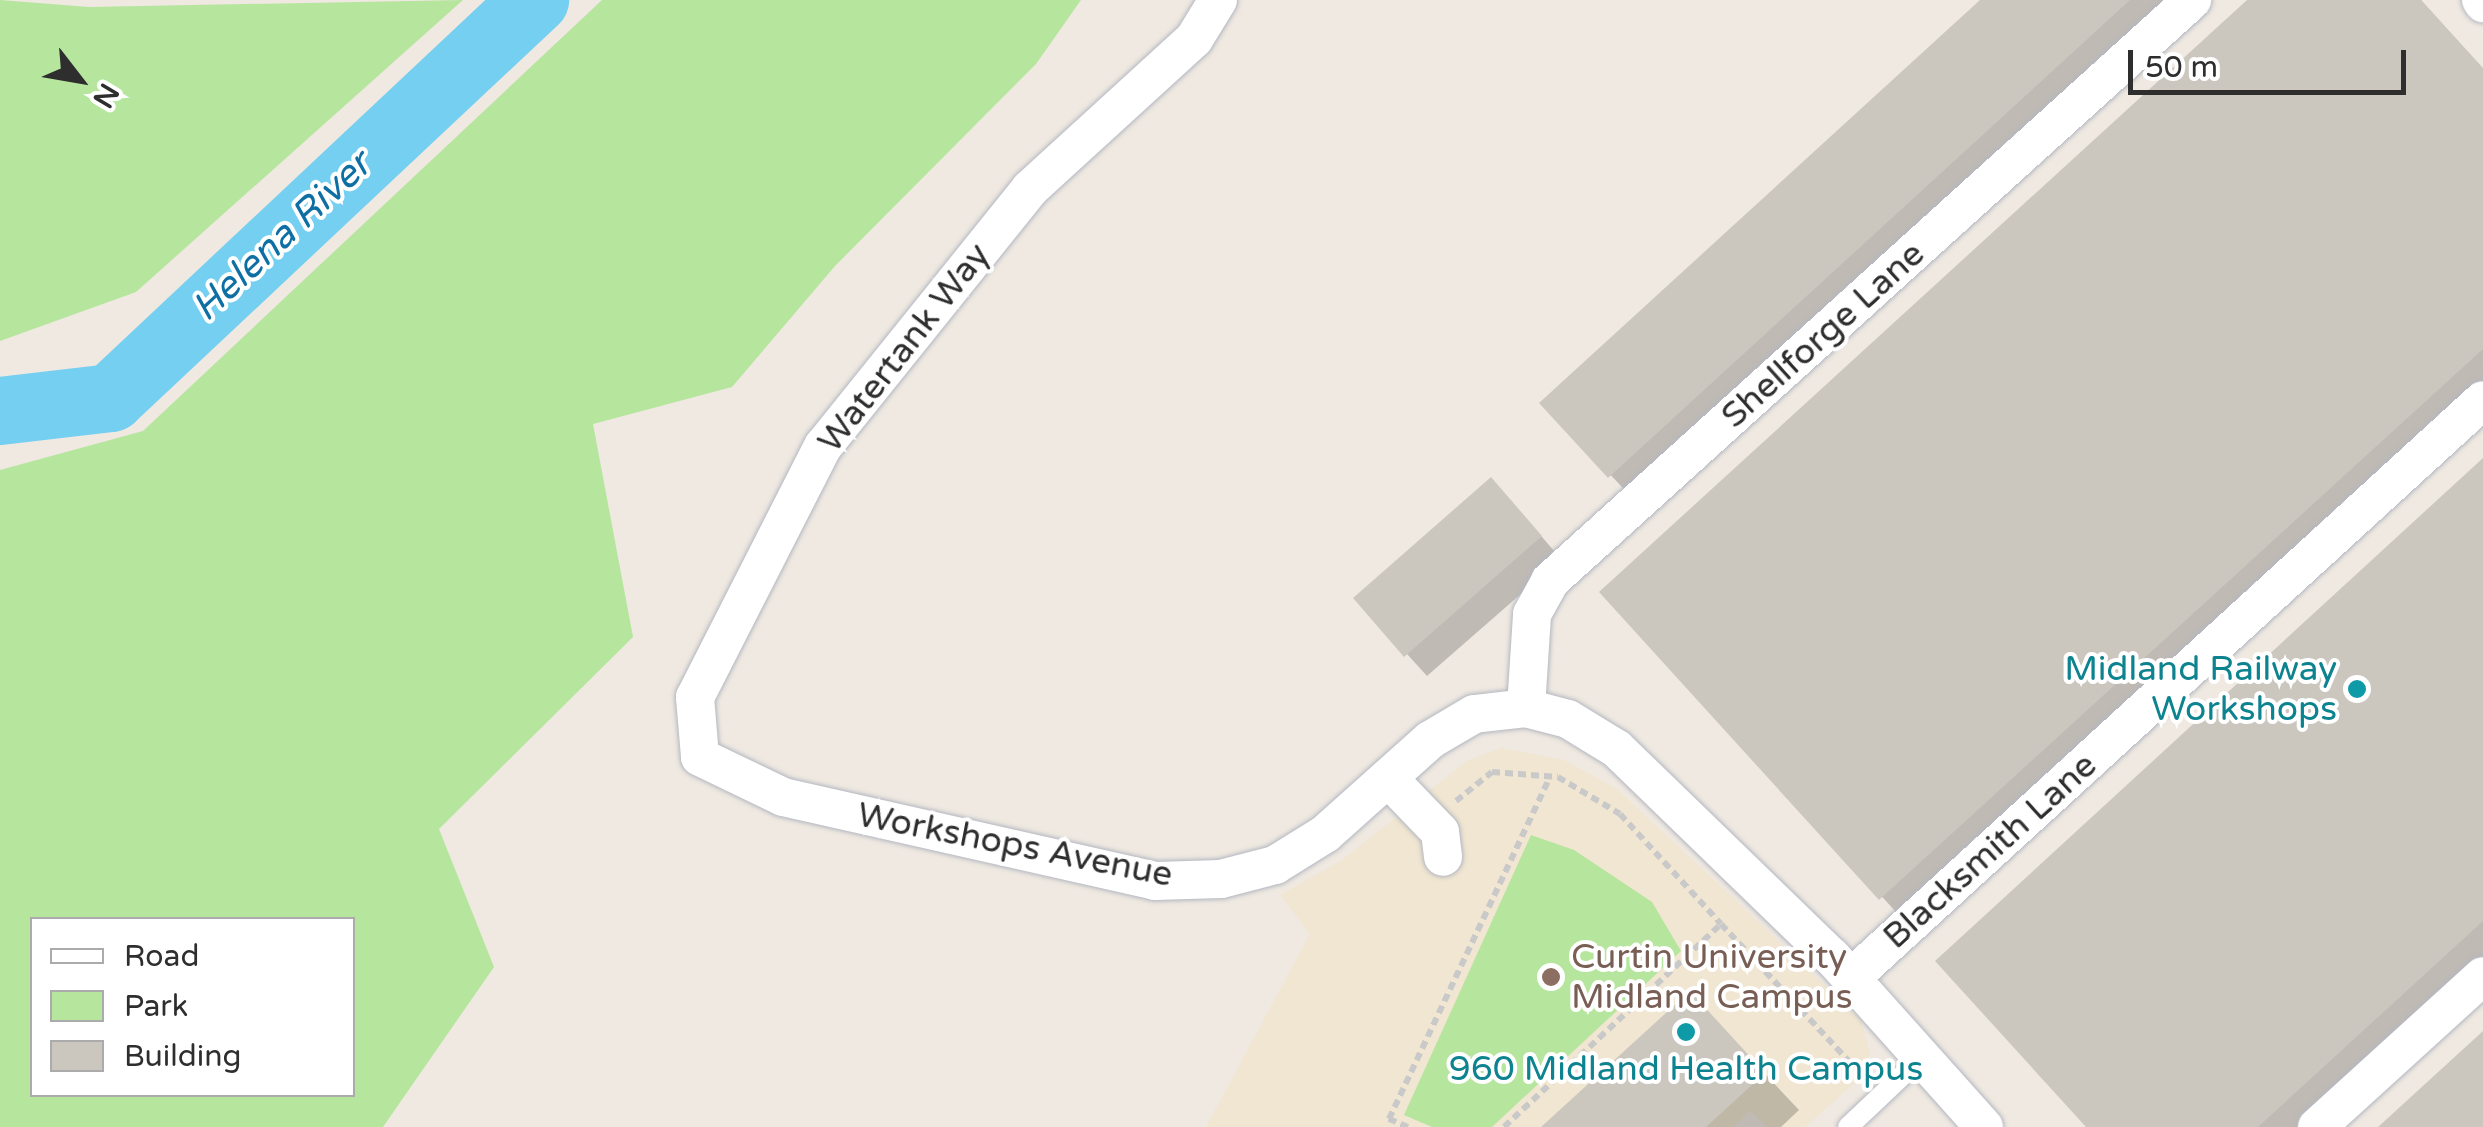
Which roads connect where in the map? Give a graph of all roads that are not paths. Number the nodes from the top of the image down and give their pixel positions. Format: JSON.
{"nodes":[{"id":1,"x":1218,"y":0,"type":"edge"},
{"id":2,"x":2192,"y":0,"type":"edge"},
{"id":3,"x":2483,"y":400,"type":"edge"},
{"id":4,"x":1526,"y":708,"type":"junction"},
{"id":5,"x":700,"y":757,"type":"joint"},
{"id":6,"x":1388,"y":778,"type":"junction"},
{"id":7,"x":1442,"y":857,"type":"dead end"},
{"id":8,"x":2483,"y":976,"type":"edge"},
{"id":9,"x":1851,"y":978,"type":"junction"},
{"id":10,"x":1922,"y":1057,"type":"junction"},
{"id":11,"x":1848,"y":1127,"type":"edge"},
{"id":12,"x":1984,"y":1127,"type":"edge"},
{"id":13,"x":2317,"y":1127,"type":"edge"}],
"edges":[{"from":1,"to":5,"type":"street","name":"Watertank Way"},
{"from":2,"to":4,"type":"street","name":"Shellforge Lane"},
{"from":3,"to":9,"type":"street","name":"Blacksmith Lane"},
{"from":4,"to":6,"type":"street","name":"Workshops Avenue"},
{"from":4,"to":9,"type":"street"},
{"from":5,"to":6,"type":"street","name":"Workshops Avenue"},
{"from":6,"to":7,"type":"street"},
{"from":8,"to":13,"type":"street"},
{"from":9,"to":10,"type":"street"},
{"from":10,"to":11,"type":"lane"},
{"from":10,"to":12,"type":"street"}]}
